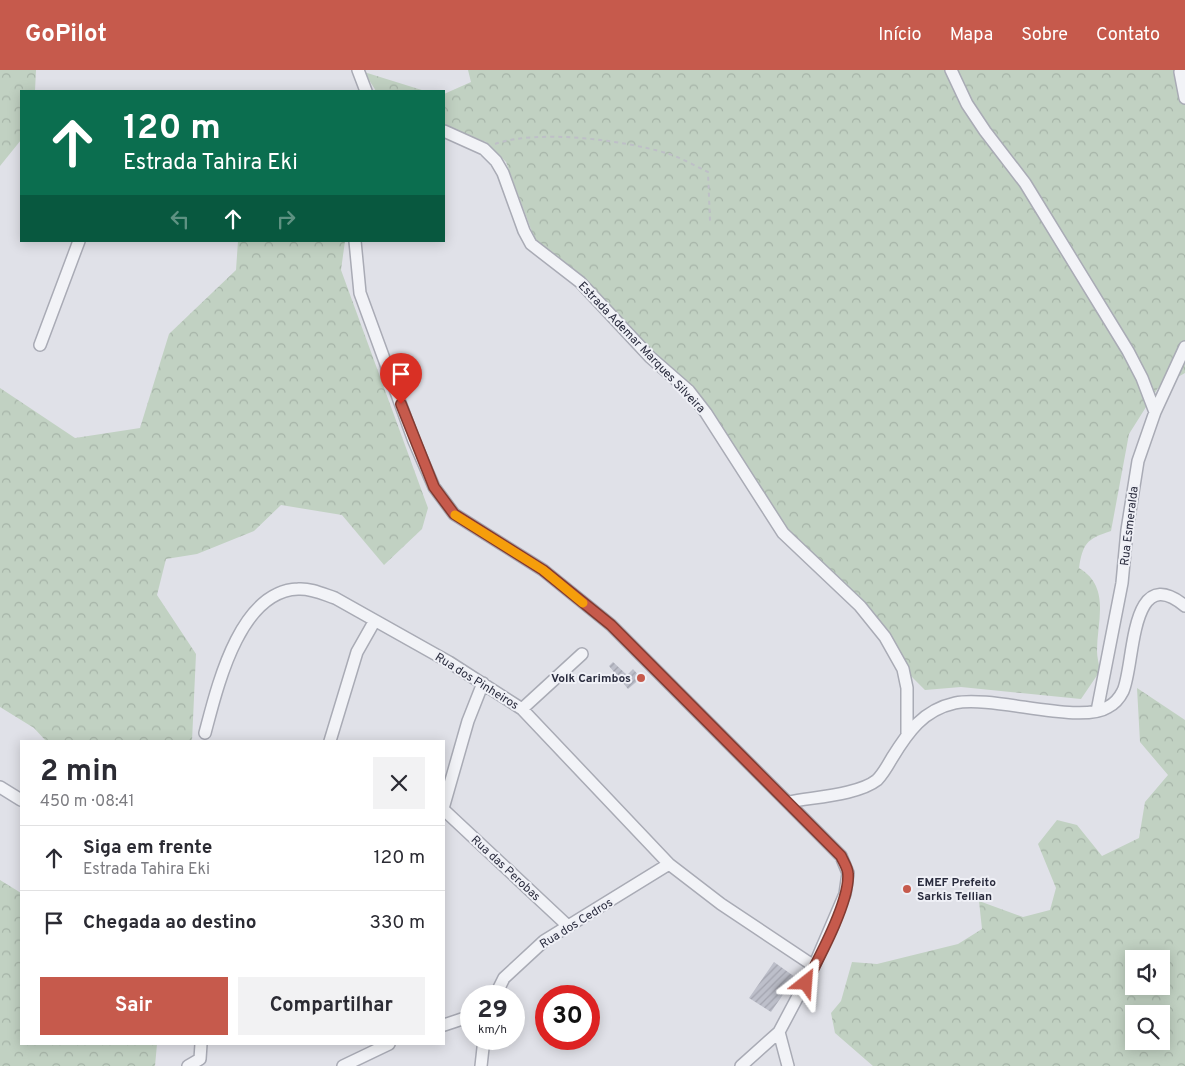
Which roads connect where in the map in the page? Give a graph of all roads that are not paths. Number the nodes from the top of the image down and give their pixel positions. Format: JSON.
{"nodes":[{"id":1,"x":358,"y":70,"type":"edge"},
{"id":2,"x":951,"y":70,"type":"edge"},
{"id":3,"x":1181,"y":71,"type":"edge"},
{"id":4,"x":366,"y":90,"type":"edge"},
{"id":5,"x":1185,"y":98,"type":"edge"},
{"id":6,"x":445,"y":131,"type":"edge"},
{"id":7,"x":79,"y":242,"type":"edge"},
{"id":8,"x":355,"y":242,"type":"edge"},
{"id":9,"x":40,"y":345,"type":"dead end"},
{"id":10,"x":1185,"y":347,"type":"edge"},
{"id":11,"x":1155,"y":412,"type":"junction"},
{"id":12,"x":1185,"y":606,"type":"edge"},
{"id":13,"x":374,"y":622,"type":"junction"},
{"id":14,"x":582,"y":654,"type":"dead end"},
{"id":15,"x":483,"y":683,"type":"junction"},
{"id":16,"x":522,"y":709,"type":"junction"},
{"id":17,"x":1097,"y":712,"type":"junction"},
{"id":18,"x":205,"y":733,"type":"dead end"},
{"id":19,"x":907,"y":733,"type":"junction"},
{"id":20,"x":330,"y":740,"type":"edge"},
{"id":21,"x":0,"y":787,"type":"edge"},
{"id":22,"x":20,"y":799,"type":"edge"},
{"id":23,"x":445,"y":802,"type":"edge"},
{"id":24,"x":789,"y":802,"type":"junction"},
{"id":25,"x":445,"y":811,"type":"edge"},
{"id":26,"x":670,"y":864,"type":"junction"},
{"id":27,"x":568,"y":926,"type":"junction"},
{"id":28,"x":814,"y":966,"type":"junction"},
{"id":29,"x":500,"y":985,"type":"edge"},
{"id":30,"x":460,"y":1020,"type":"edge"},
{"id":31,"x":445,"y":1025,"type":"edge"},
{"id":32,"x":779,"y":1032,"type":"junction"},
{"id":33,"x":201,"y":1045,"type":"edge"},
{"id":34,"x":387,"y":1045,"type":"edge"},
{"id":35,"x":483,"y":1050,"type":"edge"},
{"id":36,"x":787,"y":1065,"type":"edge"},
{"id":37,"x":188,"y":1066,"type":"edge"},
{"id":38,"x":344,"y":1066,"type":"edge"},
{"id":39,"x":481,"y":1066,"type":"edge"},
{"id":40,"x":741,"y":1066,"type":"edge"}],
"edges":[{"from":1,"to":4,"type":"street"},
{"from":2,"to":11,"type":"street"},
{"from":3,"to":5,"type":"street"},
{"from":6,"to":19,"type":"street","name":"Estrada Ademar Marques Silveira"},
{"from":7,"to":9,"type":"street"},
{"from":8,"to":24,"type":"street"},
{"from":10,"to":11,"type":"street","name":"Rua Esmeralda"},
{"from":11,"to":17,"type":"street","name":"Rua Esmeralda"},
{"from":12,"to":17,"type":"street"},
{"from":13,"to":15,"type":"street","name":"Rua dos Pinheiros"},
{"from":13,"to":18,"type":"street","name":"Rua dos Pinheiros"},
{"from":13,"to":20,"type":"street"},
{"from":14,"to":16,"type":"street"},
{"from":15,"to":16,"type":"street","name":"Rua dos Pinheiros"},
{"from":15,"to":23,"type":"street"},
{"from":16,"to":26,"type":"street","name":"Rua dos Pinheiros"},
{"from":17,"to":19,"type":"street"},
{"from":19,"to":24,"type":"street"},
{"from":21,"to":22,"type":"street"},
{"from":24,"to":28,"type":"street"},
{"from":25,"to":27,"type":"street","name":"Rua das Perobas"},
{"from":26,"to":27,"type":"street","name":"Rua dos Cedros"},
{"from":26,"to":28,"type":"street","name":"Rua dos Pinheiros"},
{"from":27,"to":29,"type":"street","name":"Rua dos Cedros"},
{"from":28,"to":32,"type":"street"},
{"from":30,"to":31,"type":"street"},
{"from":32,"to":36,"type":"street"},
{"from":32,"to":40,"type":"street"},
{"from":33,"to":37,"type":"street"},
{"from":34,"to":38,"type":"street"},
{"from":35,"to":39,"type":"street"}]}
